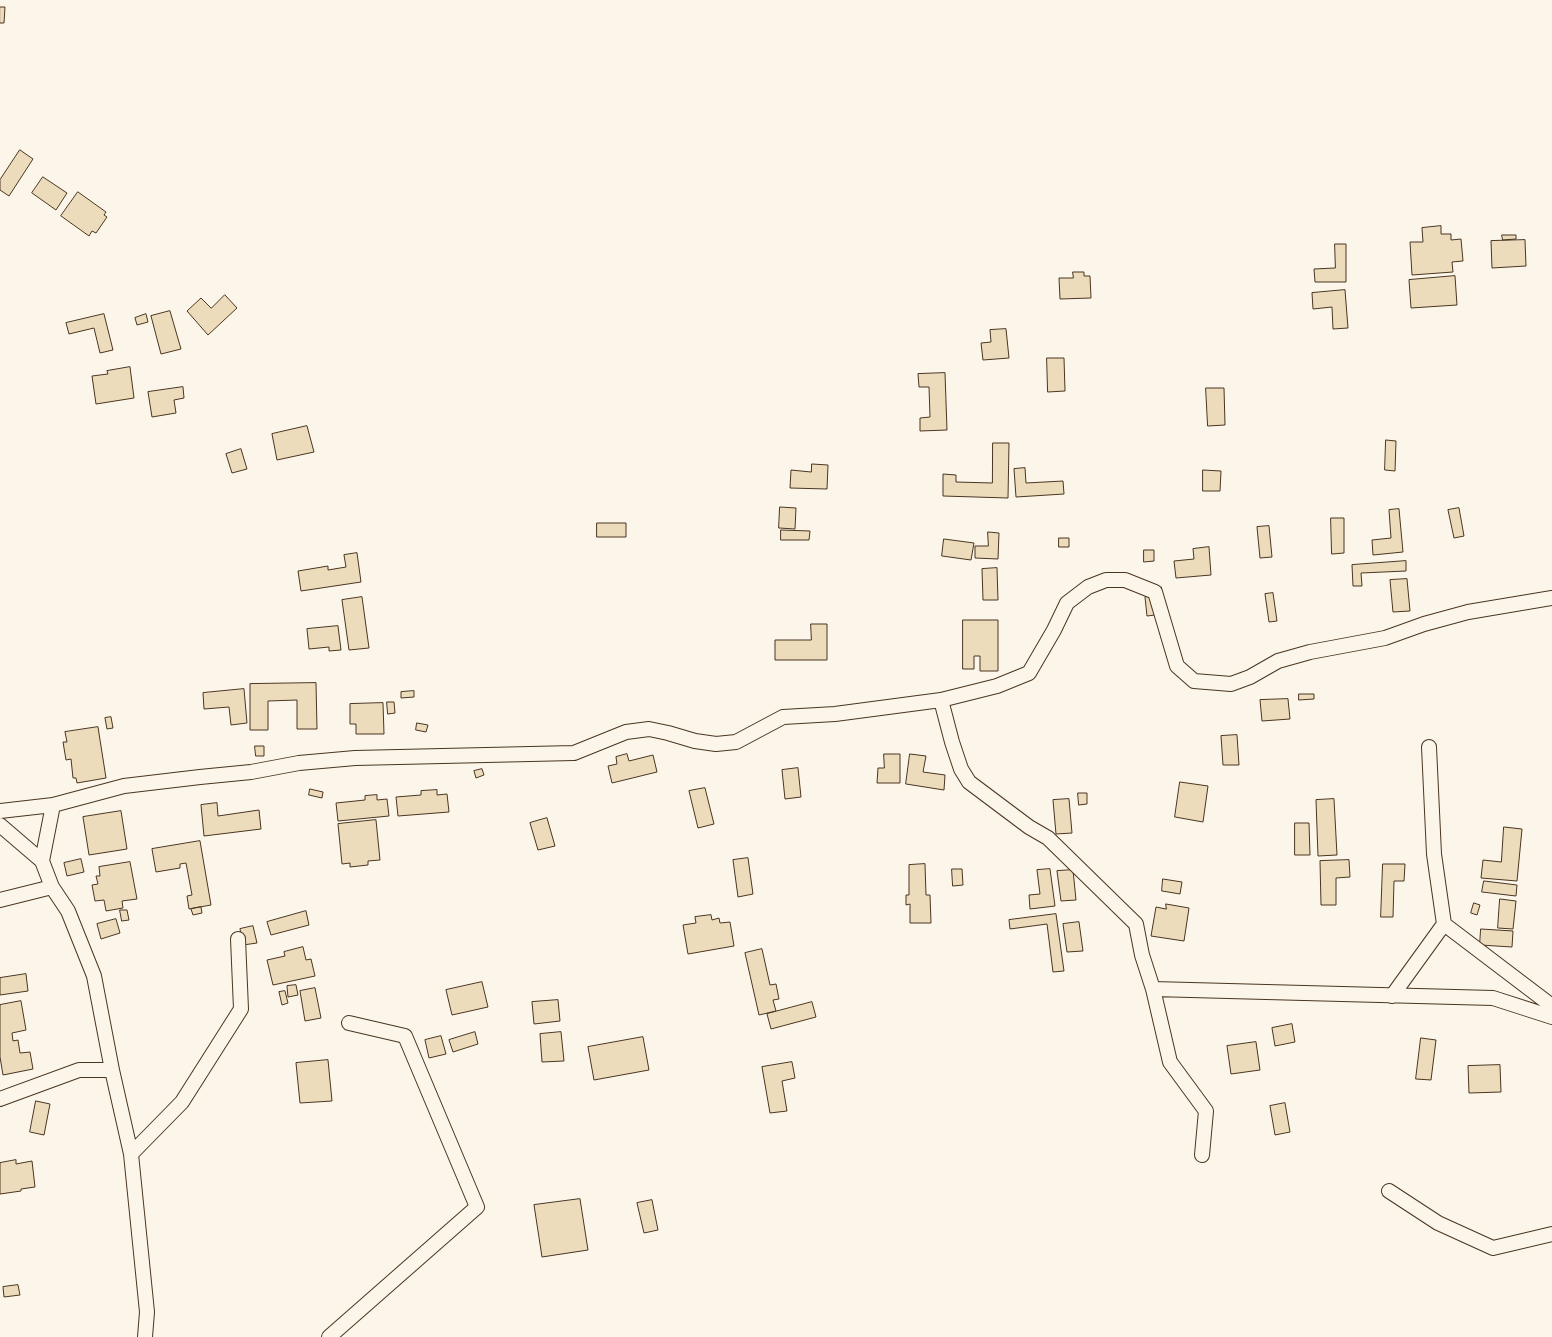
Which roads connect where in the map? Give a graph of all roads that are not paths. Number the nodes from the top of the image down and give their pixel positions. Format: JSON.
{"nodes":[{"id":1,"x":1552,"y":598,"type":"edge"},
{"id":2,"x":941,"y":700,"type":"junction"},
{"id":3,"x":1429,"y":747,"type":"dead end"},
{"id":4,"x":53,"y":805,"type":"junction"},
{"id":5,"x":0,"y":811,"type":"edge"},
{"id":6,"x":0,"y":825,"type":"edge"},
{"id":7,"x":42,"y":861,"type":"junction"},
{"id":8,"x":52,"y":887,"type":"junction"},
{"id":9,"x":0,"y":900,"type":"edge"},
{"id":10,"x":1444,"y":924,"type":"junction"},
{"id":11,"x":238,"y":939,"type":"dead end"},
{"id":12,"x":1153,"y":990,"type":"junction"},
{"id":13,"x":1392,"y":996,"type":"junction"},
{"id":14,"x":1552,"y":1006,"type":"edge"},
{"id":15,"x":1552,"y":1017,"type":"edge"},
{"id":16,"x":349,"y":1023,"type":"dead end"},
{"id":17,"x":112,"y":1070,"type":"junction"},
{"id":18,"x":0,"y":1099,"type":"edge"},
{"id":19,"x":131,"y":1154,"type":"junction"},
{"id":20,"x":1202,"y":1155,"type":"dead end"},
{"id":21,"x":1389,"y":1191,"type":"dead end"},
{"id":22,"x":1552,"y":1234,"type":"edge"},
{"id":23,"x":145,"y":1337,"type":"edge"},
{"id":24,"x":329,"y":1337,"type":"edge"}],
"edges":[{"from":1,"to":2,"type":"street"},
{"from":2,"to":4,"type":"street"},
{"from":2,"to":12,"type":"street"},
{"from":3,"to":10,"type":"street"},
{"from":4,"to":5,"type":"street"},
{"from":4,"to":7,"type":"street"},
{"from":6,"to":7,"type":"street"},
{"from":7,"to":8,"type":"street"},
{"from":8,"to":9,"type":"street"},
{"from":8,"to":17,"type":"street"},
{"from":10,"to":13,"type":"street"},
{"from":10,"to":14,"type":"street"},
{"from":11,"to":19,"type":"street"},
{"from":12,"to":13,"type":"street"},
{"from":12,"to":20,"type":"street"},
{"from":13,"to":15,"type":"street"},
{"from":16,"to":24,"type":"street"},
{"from":17,"to":18,"type":"street"},
{"from":17,"to":19,"type":"street"},
{"from":19,"to":23,"type":"street"},
{"from":21,"to":22,"type":"street"}]}
